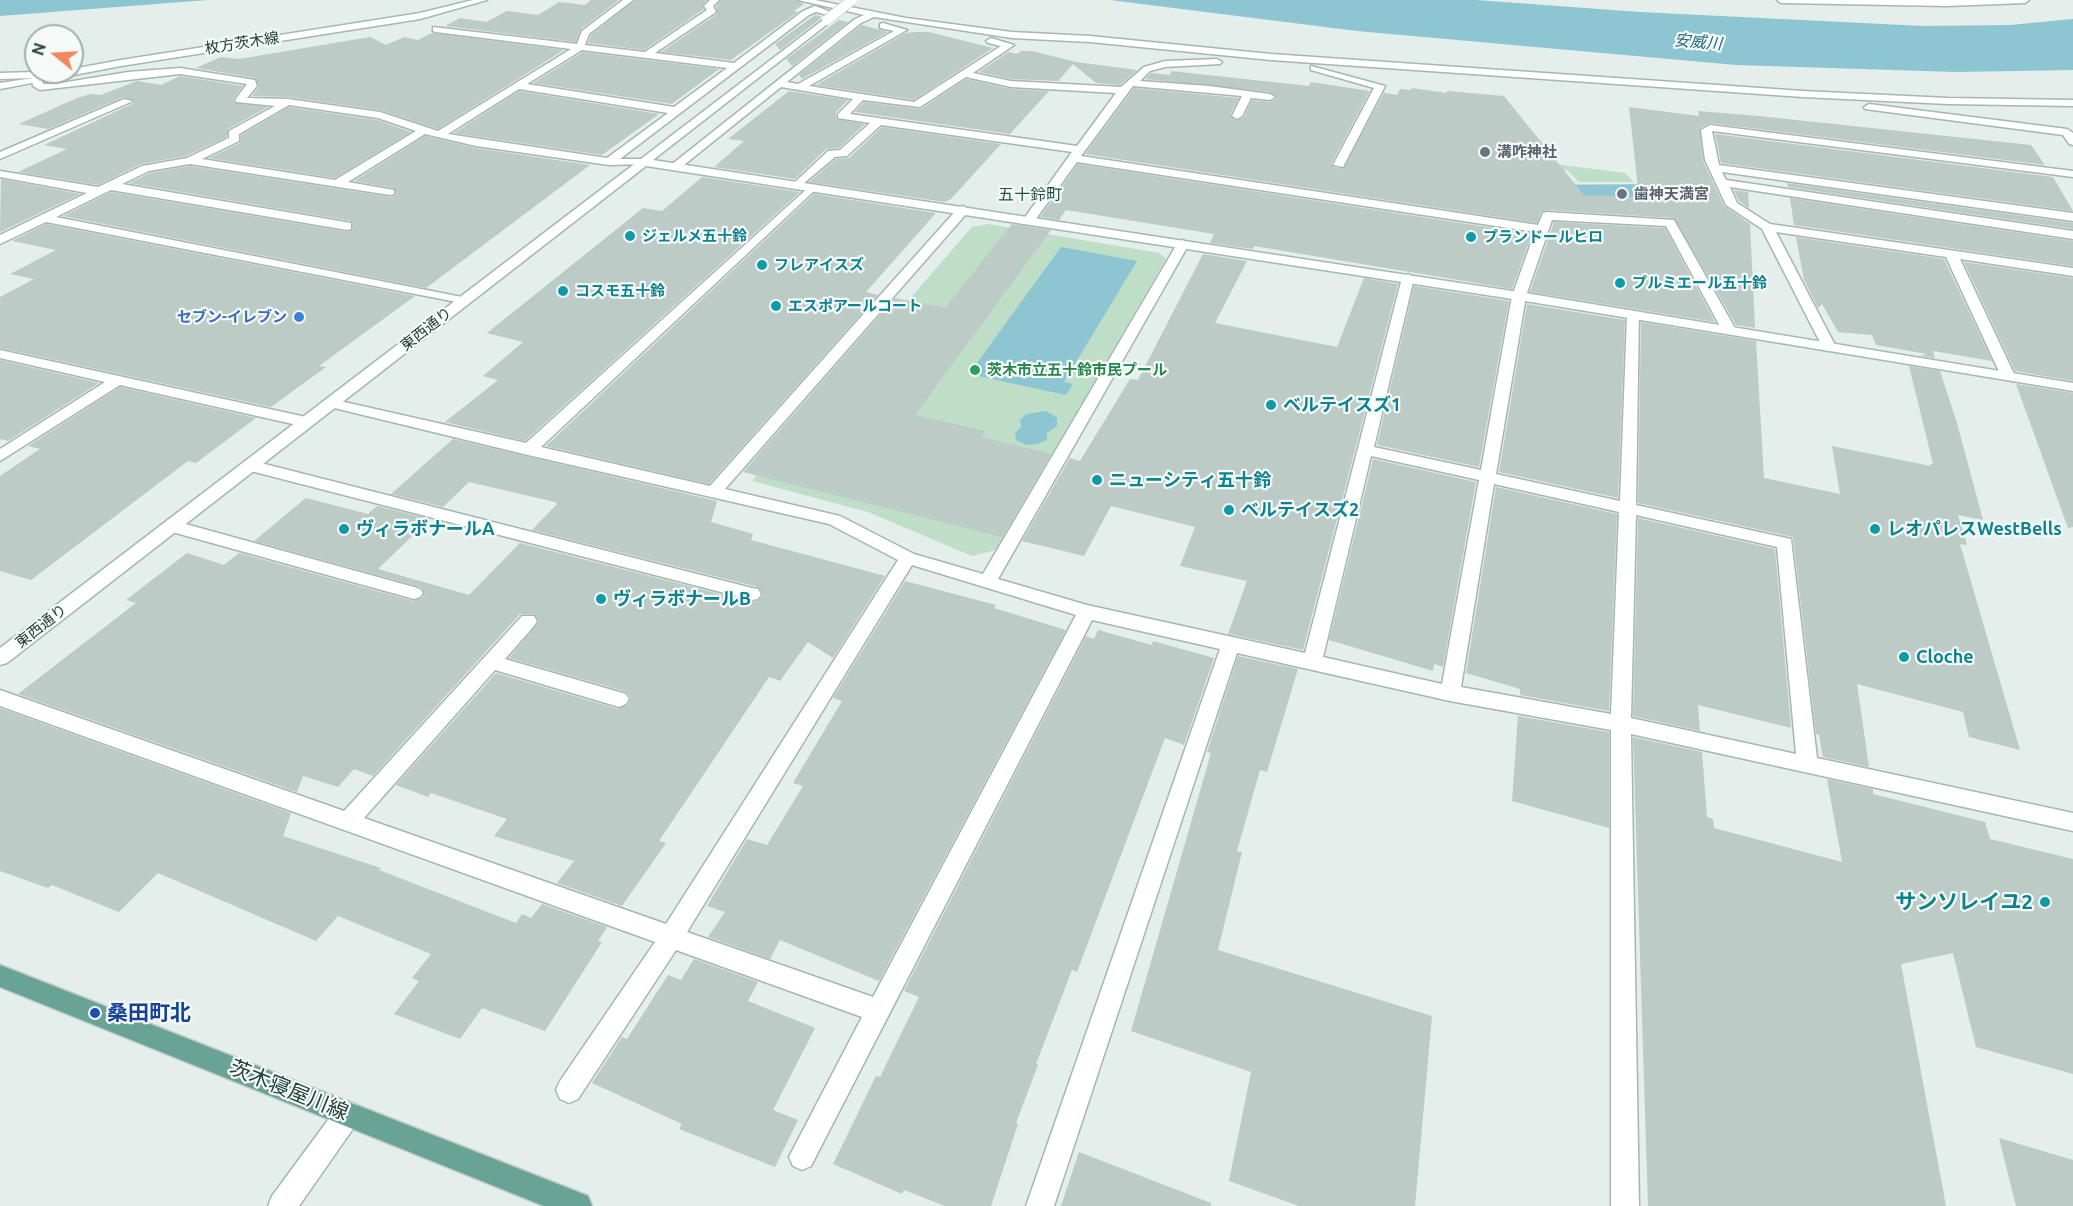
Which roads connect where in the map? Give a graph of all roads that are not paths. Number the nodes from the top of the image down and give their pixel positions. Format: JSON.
{"nodes":[{"id":1,"x":483,"y":0,"type":"edge"},
{"id":2,"x":629,"y":0,"type":"edge"},
{"id":3,"x":716,"y":0,"type":"edge"},
{"id":4,"x":802,"y":0,"type":"edge"},
{"id":5,"x":852,"y":0,"type":"edge"},
{"id":6,"x":1781,"y":0,"type":"edge"},
{"id":7,"x":2025,"y":0,"type":"edge"},
{"id":8,"x":871,"y":15,"type":"junction"},
{"id":9,"x":858,"y":21,"type":"junction"},
{"id":10,"x":948,"y":27,"type":"junction"},
{"id":11,"x":436,"y":29,"type":"dead end"},
{"id":12,"x":580,"y":47,"type":"junction"},
{"id":13,"x":649,"y":53,"type":"junction"},
{"id":14,"x":1271,"y":57,"type":"junction"},
{"id":15,"x":734,"y":66,"type":"junction"},
{"id":16,"x":84,"y":71,"type":"edge"},
{"id":17,"x":24,"y":74,"type":"edge"},
{"id":18,"x":964,"y":74,"type":"junction"},
{"id":19,"x":0,"y":76,"type":"edge"},
{"id":20,"x":24,"y":82,"type":"edge"},
{"id":21,"x":84,"y":82,"type":"edge"},
{"id":22,"x":37,"y":84,"type":"edge"},
{"id":23,"x":73,"y":84,"type":"edge"},
{"id":24,"x":779,"y":84,"type":"junction"},
{"id":25,"x":0,"y":86,"type":"edge"},
{"id":26,"x":518,"y":86,"type":"junction"},
{"id":27,"x":800,"y":87,"type":"junction"},
{"id":28,"x":1127,"y":87,"type":"junction"},
{"id":29,"x":1803,"y":94,"type":"junction"},
{"id":30,"x":1247,"y":96,"type":"junction"},
{"id":31,"x":861,"y":97,"type":"junction"},
{"id":32,"x":1270,"y":97,"type":"dead end"},
{"id":33,"x":128,"y":101,"type":"dead end"},
{"id":34,"x":288,"y":102,"type":"junction"},
{"id":35,"x":2073,"y":102,"type":"edge"},
{"id":36,"x":677,"y":111,"type":"junction"},
{"id":37,"x":1237,"y":116,"type":"dead end"},
{"id":38,"x":879,"y":121,"type":"junction"},
{"id":39,"x":426,"y":129,"type":"junction"},
{"id":40,"x":439,"y":135,"type":"junction"},
{"id":41,"x":2071,"y":136,"type":"edge"},
{"id":42,"x":1076,"y":154,"type":"junction"},
{"id":43,"x":0,"y":156,"type":"edge"},
{"id":44,"x":190,"y":161,"type":"junction"},
{"id":45,"x":609,"y":162,"type":"junction"},
{"id":46,"x":644,"y":162,"type":"junction"},
{"id":47,"x":1339,"y":165,"type":"dead end"},
{"id":48,"x":675,"y":167,"type":"junction"},
{"id":49,"x":1715,"y":168,"type":"junction"},
{"id":50,"x":0,"y":174,"type":"edge"},
{"id":51,"x":2073,"y":174,"type":"edge"},
{"id":52,"x":1723,"y":183,"type":"junction"},
{"id":53,"x":338,"y":184,"type":"junction"},
{"id":54,"x":804,"y":188,"type":"junction"},
{"id":55,"x":104,"y":189,"type":"junction"},
{"id":56,"x":390,"y":192,"type":"dead end"},
{"id":57,"x":963,"y":210,"type":"junction"},
{"id":58,"x":2073,"y":216,"type":"edge"},
{"id":59,"x":43,"y":218,"type":"junction"},
{"id":60,"x":1029,"y":220,"type":"junction"},
{"id":61,"x":347,"y":226,"type":"dead end"},
{"id":62,"x":1767,"y":227,"type":"junction"},
{"id":63,"x":1542,"y":229,"type":"junction"},
{"id":64,"x":2073,"y":235,"type":"edge"},
{"id":65,"x":0,"y":240,"type":"edge"},
{"id":66,"x":1183,"y":244,"type":"junction"},
{"id":67,"x":1951,"y":254,"type":"junction"},
{"id":68,"x":2073,"y":272,"type":"edge"},
{"id":69,"x":1408,"y":278,"type":"junction"},
{"id":70,"x":1519,"y":296,"type":"junction"},
{"id":71,"x":462,"y":302,"type":"junction"},
{"id":72,"x":1634,"y":315,"type":"junction"},
{"id":73,"x":1729,"y":330,"type":"junction"},
{"id":74,"x":1828,"y":347,"type":"junction"},
{"id":75,"x":0,"y":354,"type":"edge"},
{"id":76,"x":2008,"y":376,"type":"junction"},
{"id":77,"x":118,"y":380,"type":"junction"},
{"id":78,"x":2073,"y":387,"type":"edge"},
{"id":79,"x":331,"y":403,"type":"junction"},
{"id":80,"x":306,"y":422,"type":"junction"},
{"id":81,"x":528,"y":450,"type":"junction"},
{"id":82,"x":1365,"y":450,"type":"junction"},
{"id":83,"x":0,"y":456,"type":"edge"},
{"id":84,"x":249,"y":465,"type":"junction"},
{"id":85,"x":1488,"y":477,"type":"junction"},
{"id":86,"x":714,"y":491,"type":"junction"},
{"id":87,"x":1628,"y":507,"type":"junction"},
{"id":88,"x":171,"y":526,"type":"junction"},
{"id":89,"x":908,"y":558,"type":"junction"},
{"id":90,"x":987,"y":583,"type":"junction"},
{"id":91,"x":414,"y":593,"type":"dead end"},
{"id":92,"x":752,"y":594,"type":"dead end"},
{"id":93,"x":1087,"y":612,"type":"junction"},
{"id":94,"x":528,"y":621,"type":"dead end"},
{"id":95,"x":1231,"y":644,"type":"junction"},
{"id":96,"x":0,"y":658,"type":"edge"},
{"id":97,"x":491,"y":662,"type":"junction"},
{"id":98,"x":1312,"y":663,"type":"junction"},
{"id":99,"x":1450,"y":693,"type":"junction"},
{"id":100,"x":0,"y":698,"type":"edge"},
{"id":101,"x":619,"y":699,"type":"dead end"},
{"id":102,"x":1621,"y":724,"type":"junction"},
{"id":103,"x":1807,"y":764,"type":"junction"},
{"id":104,"x":348,"y":821,"type":"junction"},
{"id":105,"x":2073,"y":822,"type":"edge"},
{"id":106,"x":672,"y":936,"type":"junction"},
{"id":107,"x":0,"y":976,"type":"edge"},
{"id":108,"x":879,"y":1011,"type":"junction"},
{"id":109,"x":569,"y":1090,"type":"dead end"},
{"id":110,"x":348,"y":1114,"type":"junction"},
{"id":111,"x":802,"y":1157,"type":"dead end"},
{"id":112,"x":282,"y":1206,"type":"edge"},
{"id":113,"x":578,"y":1206,"type":"edge"},
{"id":114,"x":1040,"y":1206,"type":"edge"},
{"id":115,"x":1625,"y":1206,"type":"edge"}],
"edges":[{"from":1,"to":16,"type":"street","name":"枚方茨木線"},
{"from":2,"to":12,"type":"street"},
{"from":3,"to":13,"type":"street"},
{"from":4,"to":8,"type":"street"},
{"from":5,"to":46,"type":"street","name":"東西通り","bridge":true},
{"from":6,"to":7,"type":"street"},
{"from":8,"to":9,"type":"street"},
{"from":8,"to":10,"type":"street"},
{"from":9,"to":15,"type":"street"},
{"from":9,"to":24,"type":"street"},
{"from":9,"to":27,"type":"street"},
{"from":10,"to":14,"type":"street"},
{"from":10,"to":18,"type":"street"},
{"from":11,"to":12,"type":"street"},
{"from":12,"to":13,"type":"street"},
{"from":12,"to":26,"type":"street"},
{"from":13,"to":15,"type":"street"},
{"from":14,"to":28,"type":"street"},
{"from":14,"to":29,"type":"street"},
{"from":14,"to":47,"type":"street"},
{"from":15,"to":36,"type":"street"},
{"from":17,"to":19,"type":"street"},
{"from":18,"to":28,"type":"street"},
{"from":18,"to":31,"type":"street"},
{"from":20,"to":25,"type":"street","name":"枚方茨木線"},
{"from":21,"to":34,"type":"street"},
{"from":22,"to":23,"type":"street"},
{"from":24,"to":27,"type":"street"},
{"from":24,"to":48,"type":"street"},
{"from":26,"to":36,"type":"street"},
{"from":26,"to":40,"type":"street"},
{"from":27,"to":31,"type":"street"},
{"from":28,"to":30,"type":"street"},
{"from":28,"to":42,"type":"street"},
{"from":29,"to":35,"type":"street"},
{"from":29,"to":41,"type":"street"},
{"from":30,"to":32,"type":"street"},
{"from":30,"to":37,"type":"street"},
{"from":31,"to":38,"type":"street"},
{"from":33,"to":43,"type":"street"},
{"from":34,"to":39,"type":"street"},
{"from":34,"to":44,"type":"street"},
{"from":36,"to":45,"type":"street"},
{"from":38,"to":42,"type":"street"},
{"from":38,"to":54,"type":"street"},
{"from":39,"to":40,"type":"street"},
{"from":39,"to":53,"type":"street"},
{"from":40,"to":45,"type":"street"},
{"from":42,"to":60,"type":"street"},
{"from":42,"to":63,"type":"street"},
{"from":44,"to":53,"type":"street"},
{"from":44,"to":55,"type":"street"},
{"from":45,"to":46,"type":"street"},
{"from":46,"to":48,"type":"street"},
{"from":46,"to":71,"type":"street","name":"東西通り"},
{"from":48,"to":54,"type":"street"},
{"from":49,"to":51,"type":"street"},
{"from":49,"to":52,"type":"street"},
{"from":49,"to":58,"type":"street"},
{"from":50,"to":55,"type":"street"},
{"from":52,"to":62,"type":"street"},
{"from":52,"to":64,"type":"street"},
{"from":53,"to":56,"type":"street"},
{"from":54,"to":57,"type":"street"},
{"from":54,"to":81,"type":"street"},
{"from":55,"to":59,"type":"street"},
{"from":55,"to":61,"type":"street"},
{"from":57,"to":60,"type":"street"},
{"from":57,"to":86,"type":"street"},
{"from":59,"to":65,"type":"street"},
{"from":59,"to":71,"type":"street"},
{"from":60,"to":66,"type":"street"},
{"from":62,"to":67,"type":"street"},
{"from":62,"to":74,"type":"street"},
{"from":63,"to":70,"type":"street"},
{"from":63,"to":73,"type":"street"},
{"from":66,"to":69,"type":"street"},
{"from":66,"to":90,"type":"street"},
{"from":67,"to":68,"type":"street"},
{"from":67,"to":76,"type":"street"},
{"from":69,"to":70,"type":"street"},
{"from":69,"to":82,"type":"street"},
{"from":70,"to":72,"type":"street"},
{"from":70,"to":85,"type":"street"},
{"from":71,"to":79,"type":"street","name":"東西通り"},
{"from":72,"to":73,"type":"street"},
{"from":72,"to":87,"type":"street"},
{"from":73,"to":74,"type":"street"},
{"from":74,"to":76,"type":"street"},
{"from":75,"to":77,"type":"street"},
{"from":76,"to":78,"type":"street"},
{"from":77,"to":80,"type":"street"},
{"from":77,"to":83,"type":"street"},
{"from":79,"to":80,"type":"street","name":"東西通り"},
{"from":79,"to":81,"type":"street"},
{"from":80,"to":84,"type":"street","name":"東西通り"},
{"from":81,"to":86,"type":"street"},
{"from":82,"to":85,"type":"street"},
{"from":82,"to":98,"type":"street"},
{"from":84,"to":88,"type":"street","name":"東西通り"},
{"from":84,"to":92,"type":"street"},
{"from":85,"to":87,"type":"street"},
{"from":85,"to":99,"type":"street"},
{"from":86,"to":89,"type":"street"},
{"from":87,"to":102,"type":"street"},
{"from":87,"to":103,"type":"street"},
{"from":88,"to":91,"type":"street"},
{"from":88,"to":96,"type":"street","name":"東西通り"},
{"from":89,"to":90,"type":"street"},
{"from":89,"to":106,"type":"street"},
{"from":90,"to":93,"type":"street"},
{"from":93,"to":95,"type":"street"},
{"from":93,"to":108,"type":"street"},
{"from":94,"to":97,"type":"street"},
{"from":95,"to":98,"type":"street"},
{"from":95,"to":114,"type":"street"},
{"from":97,"to":101,"type":"street"},
{"from":97,"to":104,"type":"street"},
{"from":98,"to":99,"type":"street"},
{"from":99,"to":102,"type":"street"},
{"from":100,"to":104,"type":"street"},
{"from":102,"to":103,"type":"street"},
{"from":102,"to":115,"type":"street"},
{"from":103,"to":105,"type":"street"},
{"from":104,"to":106,"type":"street"},
{"from":106,"to":108,"type":"street"},
{"from":106,"to":109,"type":"street"},
{"from":107,"to":110,"type":"main road","name":"茨木寝屋川線"},
{"from":108,"to":111,"type":"street"},
{"from":110,"to":112,"type":"street"},
{"from":110,"to":113,"type":"main road","name":"茨木寝屋川線"}]}
